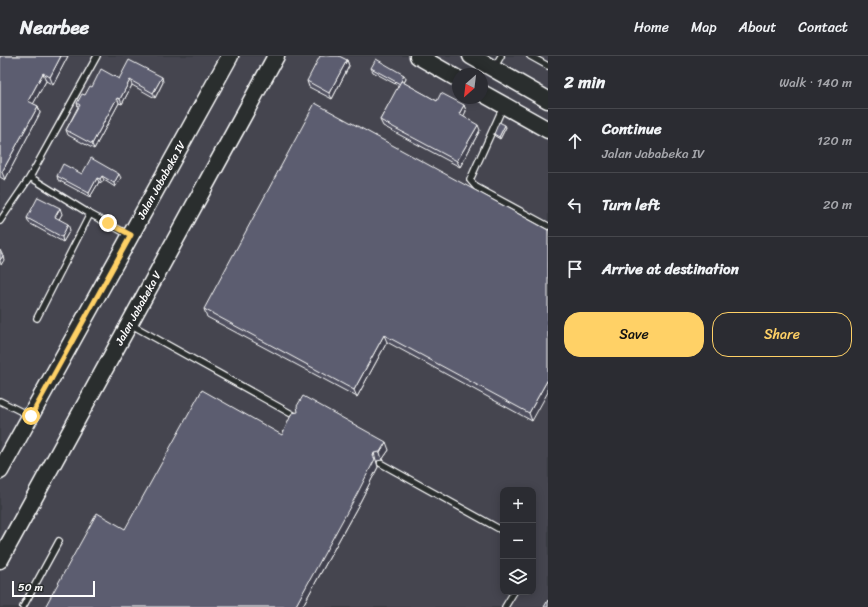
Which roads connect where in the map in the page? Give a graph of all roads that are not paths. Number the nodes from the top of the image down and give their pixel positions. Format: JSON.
{"nodes":[{"id":1,"x":98,"y":56,"type":"edge"},
{"id":2,"x":230,"y":56,"type":"edge"},
{"id":3,"x":276,"y":56,"type":"edge"},
{"id":4,"x":418,"y":56,"type":"edge"},
{"id":5,"x":471,"y":56,"type":"edge"},
{"id":6,"x":530,"y":56,"type":"edge"},
{"id":7,"x":497,"y":62,"type":"edge"},
{"id":8,"x":548,"y":66,"type":"edge"},
{"id":9,"x":452,"y":76,"type":"edge"},
{"id":10,"x":488,"y":97,"type":"edge"},
{"id":11,"x":548,"y":100,"type":"edge"},
{"id":12,"x":504,"y":106,"type":"junction"},
{"id":13,"x":548,"y":130,"type":"edge"},
{"id":14,"x":30,"y":177,"type":"junction"},
{"id":15,"x":90,"y":214,"type":"junction"},
{"id":16,"x":0,"y":221,"type":"edge"},
{"id":17,"x":548,"y":226,"type":"edge"},
{"id":18,"x":131,"y":235,"type":"junction"},
{"id":19,"x":37,"y":318,"type":"dead end"},
{"id":20,"x":130,"y":323,"type":"junction"},
{"id":21,"x":0,"y":401,"type":"edge"},
{"id":22,"x":31,"y":416,"type":"junction"},
{"id":23,"x":297,"y":417,"type":"edge"},
{"id":24,"x":380,"y":463,"type":"edge"},
{"id":25,"x":0,"y":471,"type":"edge"},
{"id":26,"x":500,"y":529,"type":"edge"},
{"id":27,"x":59,"y":540,"type":"dead end"},
{"id":28,"x":0,"y":560,"type":"edge"},
{"id":29,"x":512,"y":595,"type":"edge"},
{"id":30,"x":23,"y":607,"type":"edge"},
{"id":31,"x":505,"y":607,"type":"edge"}],
"edges":[{"from":1,"to":14,"type":"lane"},
{"from":2,"to":18,"type":"street","name":"Jalan Jababeka IV"},
{"from":3,"to":20,"type":"street","name":"Jalan Jababeka V"},
{"from":4,"to":9,"type":"street"},
{"from":5,"to":7,"type":"street"},
{"from":6,"to":8,"type":"lane"},
{"from":7,"to":11,"type":"street"},
{"from":10,"to":12,"type":"street"},
{"from":12,"to":13,"type":"street"},
{"from":12,"to":17,"type":"lane"},
{"from":14,"to":15,"type":"lane"},
{"from":14,"to":16,"type":"lane"},
{"from":15,"to":18,"type":"lane"},
{"from":15,"to":19,"type":"lane"},
{"from":18,"to":22,"type":"street","name":"Jalan Jababeka IV"},
{"from":20,"to":23,"type":"lane"},
{"from":20,"to":28,"type":"street","name":"Jalan Jababeka V"},
{"from":21,"to":22,"type":"lane"},
{"from":22,"to":25,"type":"street","name":"Jalan Jababeka IV"},
{"from":24,"to":26,"type":"lane"},
{"from":27,"to":30,"type":"lane"},
{"from":29,"to":31,"type":"lane"}]}
